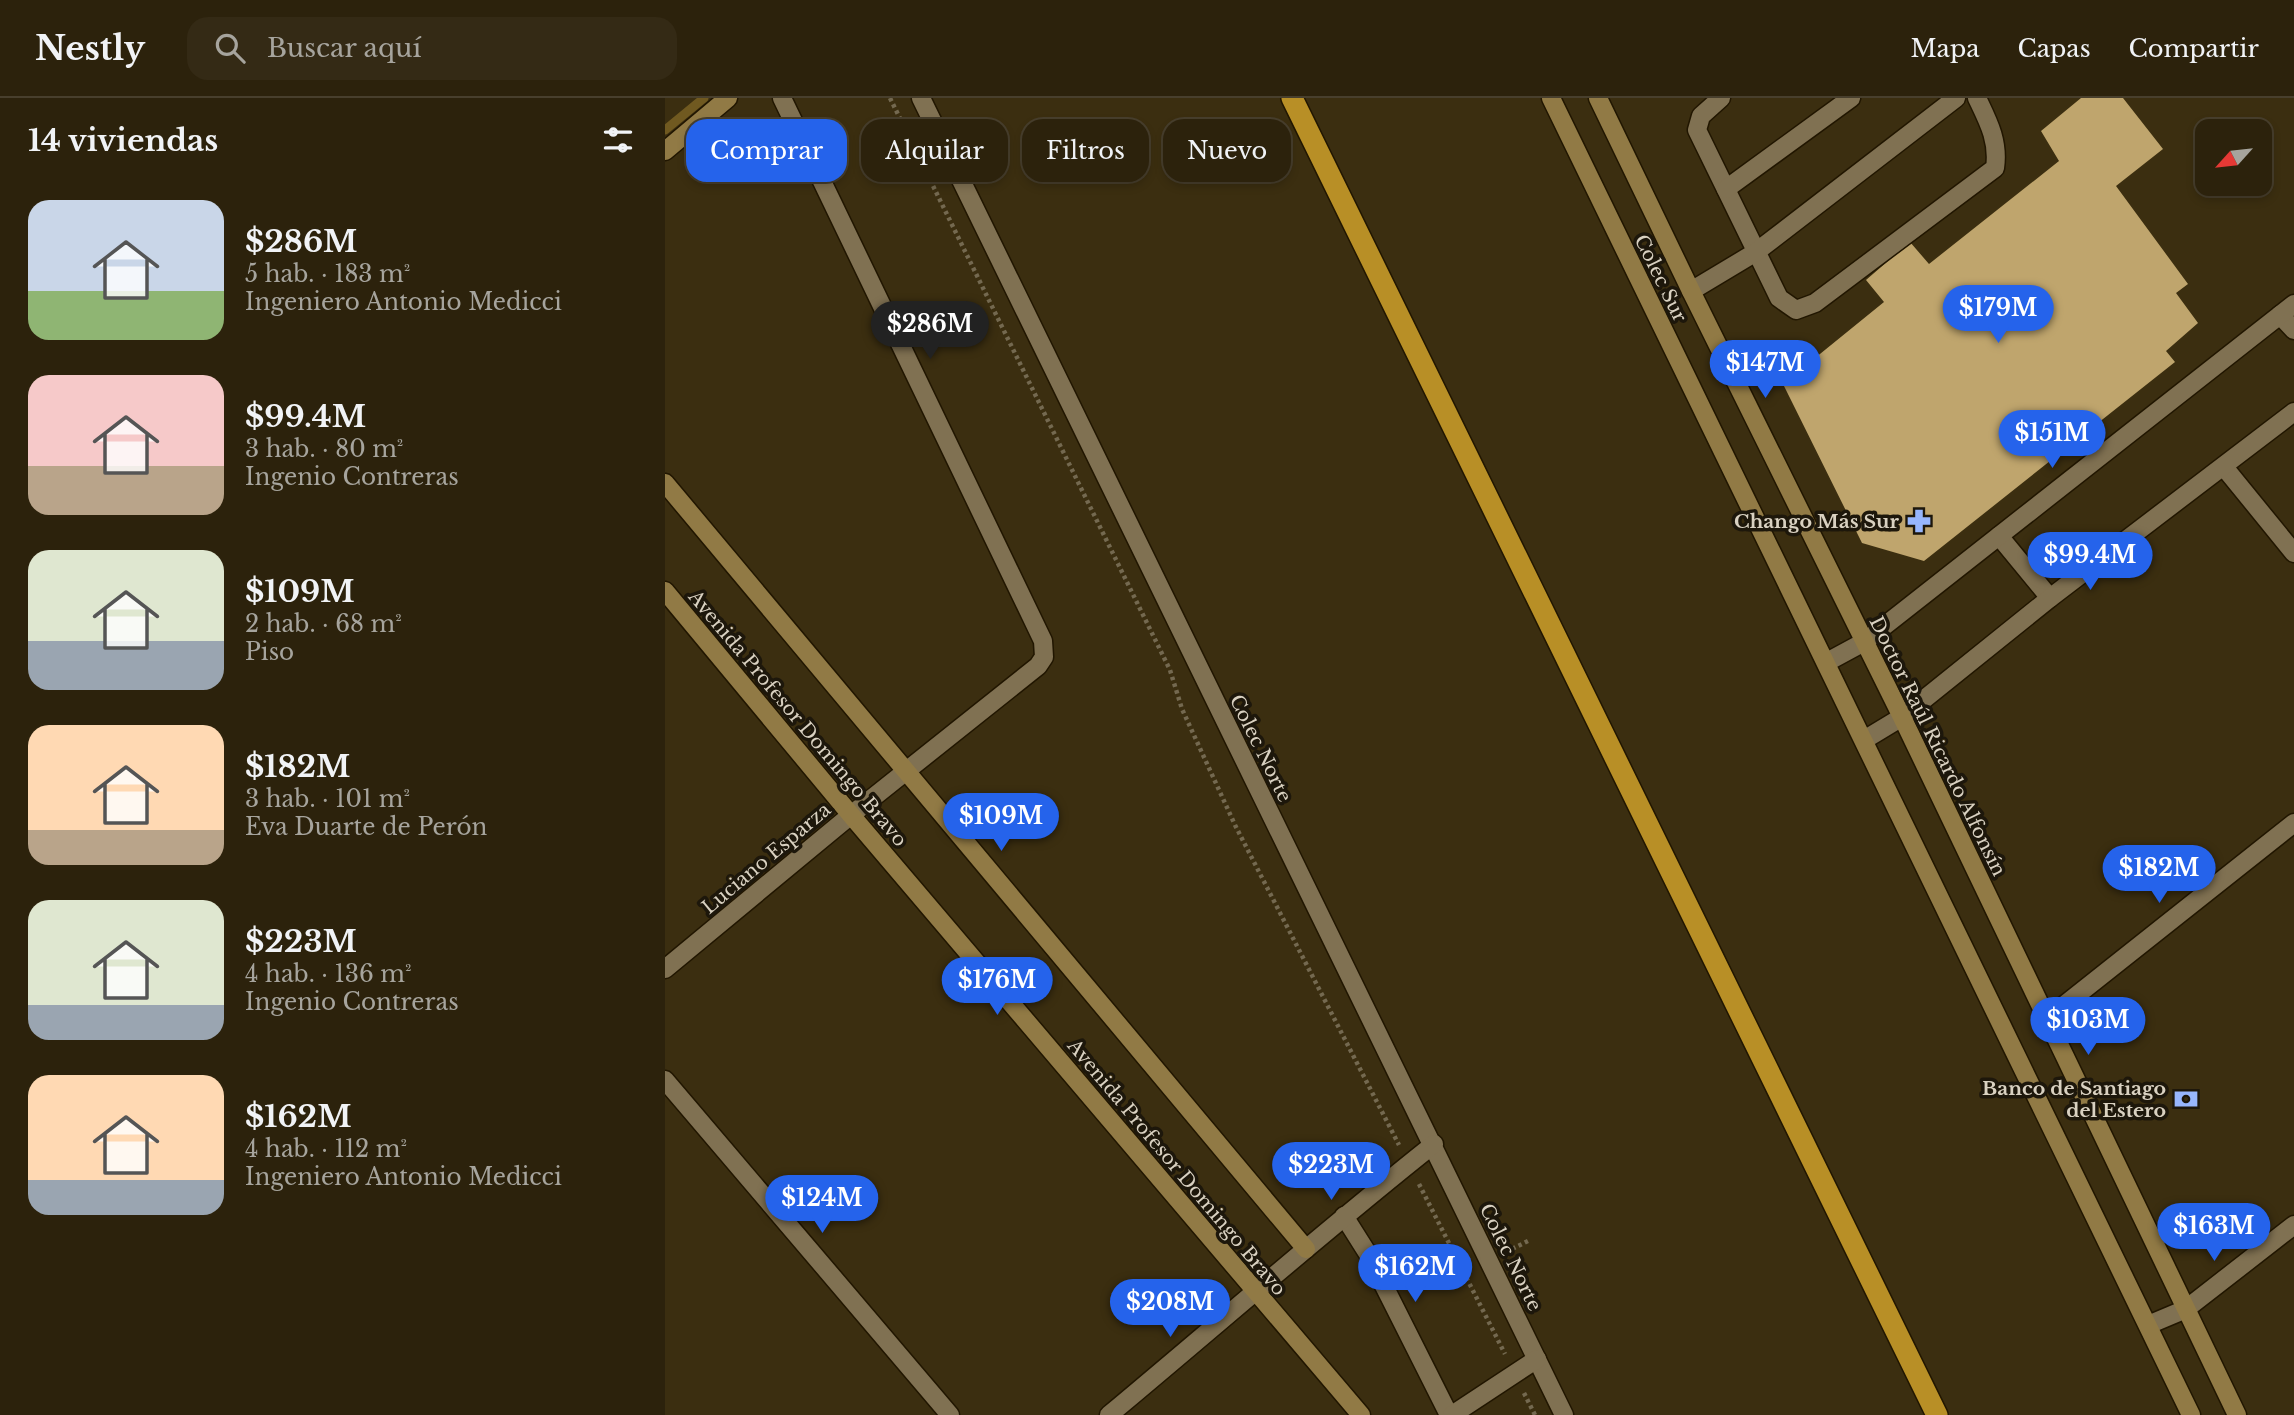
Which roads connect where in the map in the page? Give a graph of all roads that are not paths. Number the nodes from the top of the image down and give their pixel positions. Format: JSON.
{"nodes":[{"id":1,"x":728,"y":98,"type":"edge"},
{"id":2,"x":782,"y":98,"type":"edge"},
{"id":3,"x":921,"y":98,"type":"edge"},
{"id":4,"x":1291,"y":98,"type":"edge"},
{"id":5,"x":1551,"y":98,"type":"edge"},
{"id":6,"x":1598,"y":98,"type":"edge"},
{"id":7,"x":1721,"y":98,"type":"edge"},
{"id":8,"x":1851,"y":98,"type":"edge"},
{"id":9,"x":1956,"y":98,"type":"edge"},
{"id":10,"x":1977,"y":98,"type":"edge"},
{"id":11,"x":665,"y":151,"type":"edge"},
{"id":12,"x":1726,"y":189,"type":"junction"},
{"id":13,"x":1756,"y":252,"type":"junction"},
{"id":14,"x":1691,"y":292,"type":"junction"},
{"id":15,"x":2287,"y":309,"type":"edge"},
{"id":16,"x":2294,"y":330,"type":"edge"},
{"id":17,"x":2294,"y":412,"type":"edge"},
{"id":18,"x":2224,"y":467,"type":"junction"},
{"id":19,"x":665,"y":483,"type":"edge"},
{"id":20,"x":1999,"y":536,"type":"junction"},
{"id":21,"x":2294,"y":553,"type":"edge"},
{"id":22,"x":665,"y":591,"type":"edge"},
{"id":23,"x":2050,"y":598,"type":"junction"},
{"id":24,"x":1864,"y":642,"type":"junction"},
{"id":25,"x":1826,"y":662,"type":"junction"},
{"id":26,"x":1902,"y":717,"type":"junction"},
{"id":27,"x":1864,"y":740,"type":"junction"},
{"id":28,"x":907,"y":771,"type":"junction"},
{"id":29,"x":851,"y":815,"type":"junction"},
{"id":30,"x":2294,"y":823,"type":"edge"},
{"id":31,"x":665,"y":969,"type":"edge"},
{"id":32,"x":2048,"y":1018,"type":"junction"},
{"id":33,"x":665,"y":1080,"type":"edge"},
{"id":34,"x":1433,"y":1144,"type":"junction"},
{"id":35,"x":1344,"y":1216,"type":"junction"},
{"id":36,"x":2294,"y":1225,"type":"edge"},
{"id":37,"x":1307,"y":1249,"type":"junction"},
{"id":38,"x":1256,"y":1293,"type":"junction"},
{"id":39,"x":2186,"y":1309,"type":"junction"},
{"id":40,"x":2148,"y":1325,"type":"junction"},
{"id":41,"x":1537,"y":1359,"type":"junction"},
{"id":42,"x":950,"y":1415,"type":"edge"},
{"id":43,"x":1109,"y":1415,"type":"edge"},
{"id":44,"x":1361,"y":1415,"type":"edge"},
{"id":45,"x":1450,"y":1415,"type":"edge"},
{"id":46,"x":1565,"y":1415,"type":"edge"},
{"id":47,"x":1937,"y":1415,"type":"edge"},
{"id":48,"x":2191,"y":1415,"type":"edge"},
{"id":49,"x":2237,"y":1415,"type":"edge"}],
"edges":[{"from":1,"to":11,"type":"street"},
{"from":2,"to":28,"type":"street","name":"Luciano Esparza"},
{"from":3,"to":34,"type":"street","name":"Colec Norte"},
{"from":4,"to":47,"type":"highway"},
{"from":5,"to":25,"type":"street","name":"Colec Sur"},
{"from":6,"to":14,"type":"street","name":"Doctor Raúl Ricardo Alfonsín"},
{"from":7,"to":12,"type":"street"},
{"from":8,"to":12,"type":"street"},
{"from":9,"to":13,"type":"street"},
{"from":10,"to":13,"type":"street"},
{"from":12,"to":13,"type":"street"},
{"from":13,"to":14,"type":"street"},
{"from":14,"to":24,"type":"street","name":"Doctor Raúl Ricardo Alfonsín"},
{"from":15,"to":16,"type":"street"},
{"from":15,"to":20,"type":"street"},
{"from":17,"to":18,"type":"street"},
{"from":18,"to":21,"type":"street"},
{"from":18,"to":23,"type":"street"},
{"from":19,"to":28,"type":"street"},
{"from":20,"to":23,"type":"street"},
{"from":20,"to":24,"type":"street"},
{"from":22,"to":29,"type":"street","name":"Avenida Profesor Domingo Bravo"},
{"from":23,"to":26,"type":"street"},
{"from":24,"to":25,"type":"street"},
{"from":24,"to":26,"type":"street","name":"Doctor Raúl Ricardo Alfonsín"},
{"from":25,"to":27,"type":"street","name":"Colec Sur"},
{"from":26,"to":27,"type":"street"},
{"from":26,"to":32,"type":"street","name":"Doctor Raúl Ricardo Alfonsín"},
{"from":27,"to":40,"type":"street","name":"Colec Sur"},
{"from":28,"to":29,"type":"street","name":"Luciano Esparza"},
{"from":28,"to":37,"type":"street"},
{"from":29,"to":31,"type":"street","name":"Luciano Esparza"},
{"from":29,"to":38,"type":"street","name":"Avenida Profesor Domingo Bravo"},
{"from":30,"to":32,"type":"street"},
{"from":32,"to":39,"type":"street","name":"Doctor Raúl Ricardo Alfonsín"},
{"from":33,"to":42,"type":"street"},
{"from":34,"to":35,"type":"street"},
{"from":34,"to":41,"type":"street","name":"Colec Norte"},
{"from":35,"to":37,"type":"street"},
{"from":35,"to":45,"type":"street"},
{"from":36,"to":39,"type":"street"},
{"from":37,"to":38,"type":"street"},
{"from":38,"to":43,"type":"street"},
{"from":38,"to":44,"type":"street","name":"Avenida Profesor Domingo Bravo"},
{"from":39,"to":40,"type":"street"},
{"from":39,"to":49,"type":"street","name":"Doctor Raúl Ricardo Alfonsín"},
{"from":40,"to":48,"type":"street","name":"Colec Sur"},
{"from":41,"to":45,"type":"street"},
{"from":41,"to":46,"type":"street","name":"Colec Norte"}]}
